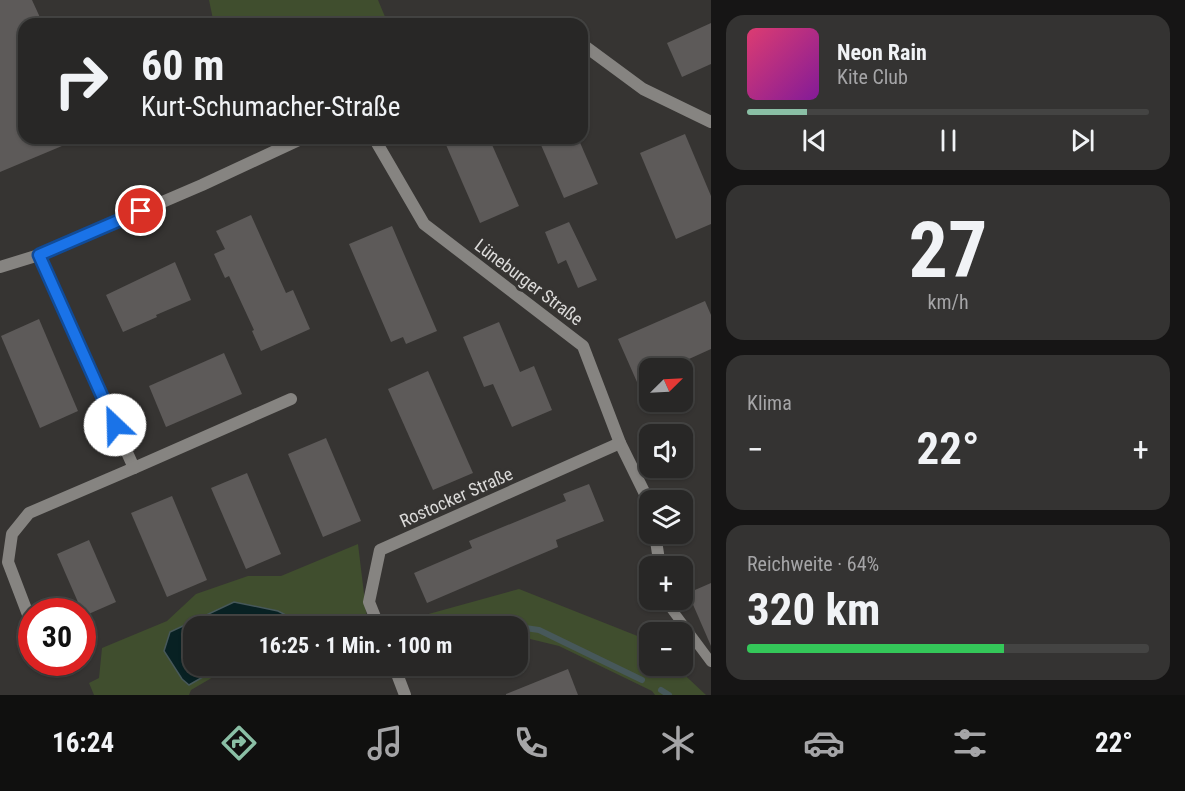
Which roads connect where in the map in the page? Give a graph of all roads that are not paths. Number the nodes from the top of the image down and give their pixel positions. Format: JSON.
{"nodes":[{"id":1,"x":588,"y":48,"type":"edge"},
{"id":2,"x":711,"y":122,"type":"edge"},
{"id":3,"x":289,"y":144,"type":"edge"},
{"id":4,"x":377,"y":144,"type":"edge"},
{"id":5,"x":39,"y":255,"type":"junction"},
{"id":6,"x":0,"y":267,"type":"edge"},
{"id":7,"x":291,"y":399,"type":"dead end"},
{"id":8,"x":620,"y":443,"type":"junction"},
{"id":9,"x":134,"y":468,"type":"junction"},
{"id":10,"x":643,"y":490,"type":"edge"},
{"id":11,"x":22,"y":598,"type":"edge"},
{"id":12,"x":672,"y":610,"type":"edge"},
{"id":13,"x":374,"y":616,"type":"edge"},
{"id":14,"x":711,"y":662,"type":"edge"},
{"id":15,"x":398,"y":676,"type":"edge"},
{"id":16,"x":405,"y":695,"type":"edge"}],
"edges":[{"from":1,"to":2,"type":"street"},
{"from":3,"to":5,"type":"street"},
{"from":4,"to":8,"type":"street","name":"Lüneburger Straße"},
{"from":5,"to":6,"type":"street"},
{"from":5,"to":9,"type":"street"},
{"from":7,"to":9,"type":"street"},
{"from":8,"to":10,"type":"street","name":"Lüneburger Straße"},
{"from":8,"to":13,"type":"street","name":"Rostocker Straße"},
{"from":9,"to":11,"type":"street"},
{"from":12,"to":14,"type":"lane"},
{"from":15,"to":16,"type":"street"}]}
